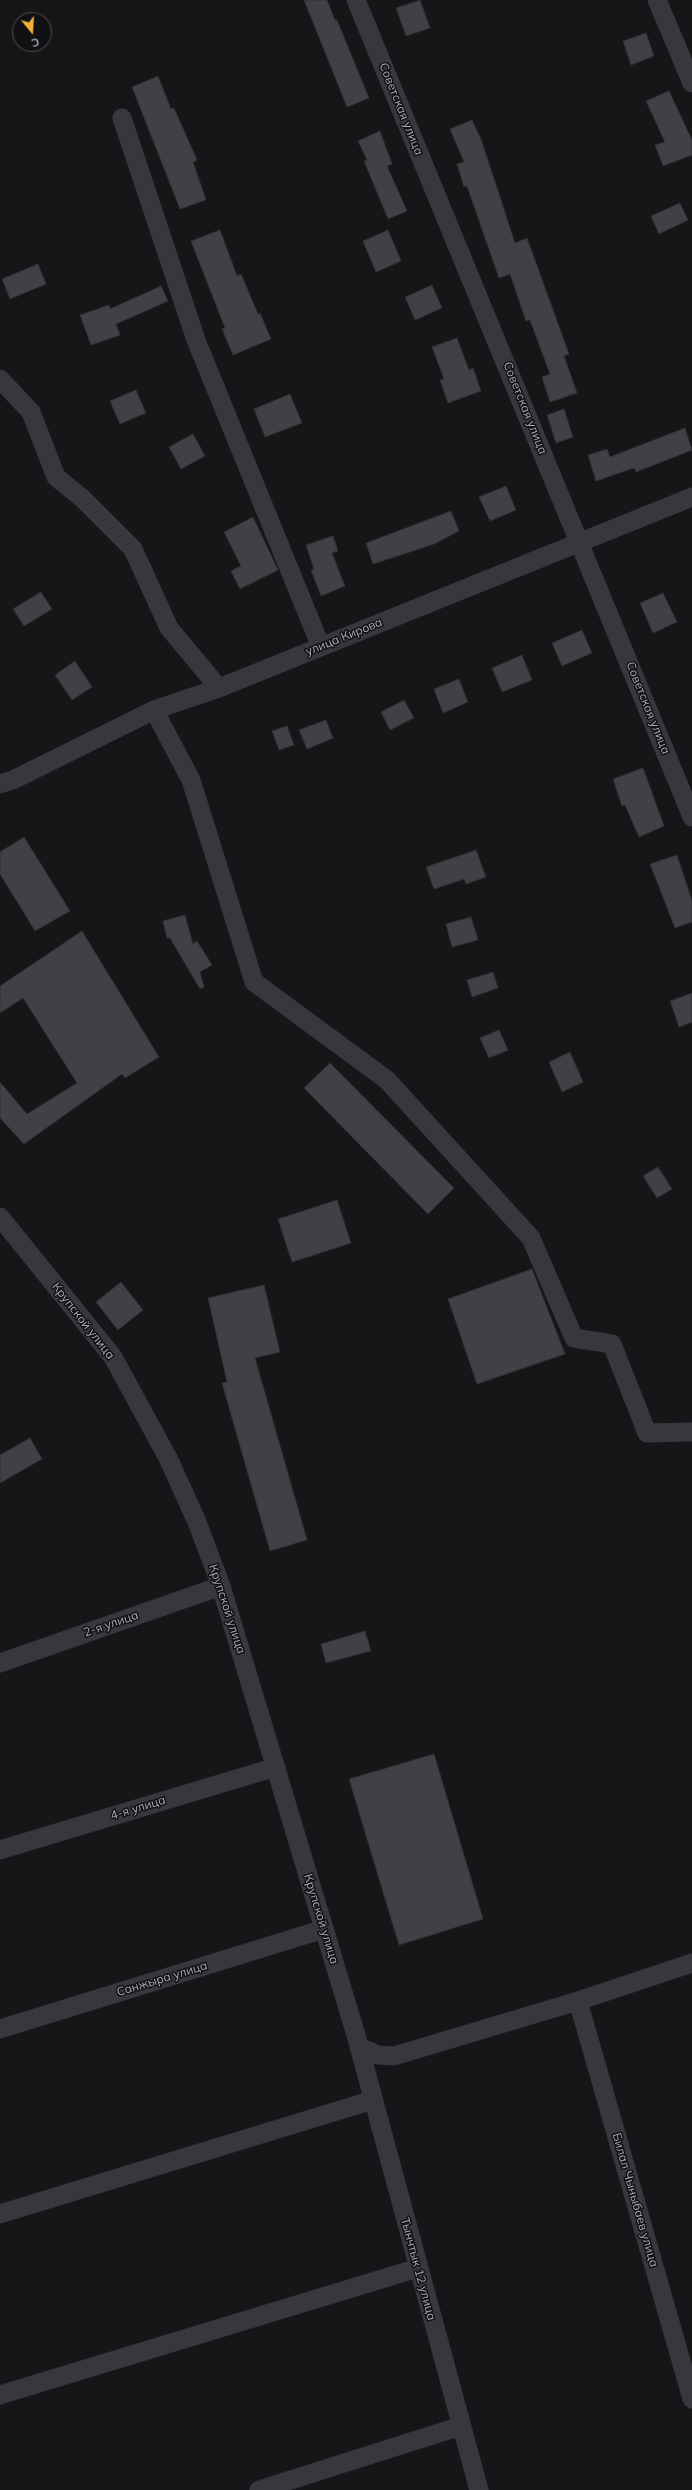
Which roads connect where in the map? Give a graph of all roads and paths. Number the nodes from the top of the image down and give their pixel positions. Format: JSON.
{"nodes":[{"id":1,"x":356,"y":0,"type":"edge"},
{"id":2,"x":657,"y":0,"type":"edge"},
{"id":3,"x":692,"y":83,"type":"edge"},
{"id":4,"x":122,"y":118,"type":"dead end"},
{"id":5,"x":0,"y":379,"type":"edge"},
{"id":6,"x":692,"y":497,"type":"edge"},
{"id":7,"x":580,"y":542,"type":"junction"},
{"id":8,"x":321,"y":647,"type":"junction"},
{"id":9,"x":219,"y":688,"type":"junction"},
{"id":10,"x":154,"y":710,"type":"junction"},
{"id":11,"x":0,"y":784,"type":"edge"},
{"id":12,"x":692,"y":817,"type":"edge"},
{"id":13,"x":0,"y":1217,"type":"edge"},
{"id":14,"x":692,"y":1432,"type":"edge"},
{"id":15,"x":221,"y":1586,"type":"junction"},
{"id":16,"x":0,"y":1663,"type":"edge"},
{"id":17,"x":276,"y":1767,"type":"junction"},
{"id":18,"x":0,"y":1850,"type":"edge"},
{"id":19,"x":324,"y":1928,"type":"junction"},
{"id":20,"x":692,"y":1963,"type":"edge"},
{"id":21,"x":578,"y":2001,"type":"junction"},
{"id":22,"x":0,"y":2029,"type":"edge"},
{"id":23,"x":359,"y":2047,"type":"junction"},
{"id":24,"x":373,"y":2100,"type":"junction"},
{"id":25,"x":0,"y":2214,"type":"edge"},
{"id":26,"x":418,"y":2268,"type":"junction"},
{"id":27,"x":0,"y":2394,"type":"edge"},
{"id":28,"x":692,"y":2399,"type":"edge"},
{"id":29,"x":461,"y":2426,"type":"junction"},
{"id":30,"x":259,"y":2490,"type":"edge"},
{"id":31,"x":479,"y":2490,"type":"edge"}],
"edges":[{"from":1,"to":7,"type":"street","name":"Советская улица"},
{"from":2,"to":3,"type":"street"},
{"from":4,"to":8,"type":"street"},
{"from":5,"to":9,"type":"street"},
{"from":6,"to":7,"type":"street","name":"улица Кирова"},
{"from":7,"to":8,"type":"street","name":"улица Кирова"},
{"from":7,"to":12,"type":"street","name":"Советская улица"},
{"from":8,"to":9,"type":"street","name":"улица Кирова"},
{"from":9,"to":10,"type":"street","name":"улица Кирова"},
{"from":10,"to":11,"type":"street","name":"улица Кирова"},
{"from":10,"to":14,"type":"street"},
{"from":13,"to":15,"type":"street","name":"Крупской улица"},
{"from":15,"to":16,"type":"street","name":"2-я улица"},
{"from":15,"to":17,"type":"street","name":"Крупской улица"},
{"from":17,"to":18,"type":"street","name":"4-я улица"},
{"from":17,"to":19,"type":"street","name":"Крупской улица"},
{"from":19,"to":22,"type":"street","name":"Санжыра улица"},
{"from":19,"to":23,"type":"street","name":"Крупской улица"},
{"from":20,"to":21,"type":"street"},
{"from":21,"to":23,"type":"street"},
{"from":21,"to":28,"type":"street","name":"Билал Чыныбаев улица"},
{"from":23,"to":24,"type":"street","name":"Тынчтык 12 улица"},
{"from":24,"to":25,"type":"street"},
{"from":24,"to":26,"type":"street","name":"Тынчтык 12 улица"},
{"from":26,"to":27,"type":"street"},
{"from":26,"to":29,"type":"street","name":"Тынчтык 12 улица"},
{"from":29,"to":30,"type":"street"},
{"from":29,"to":31,"type":"street","name":"Тынчтык 12 улица"}]}
